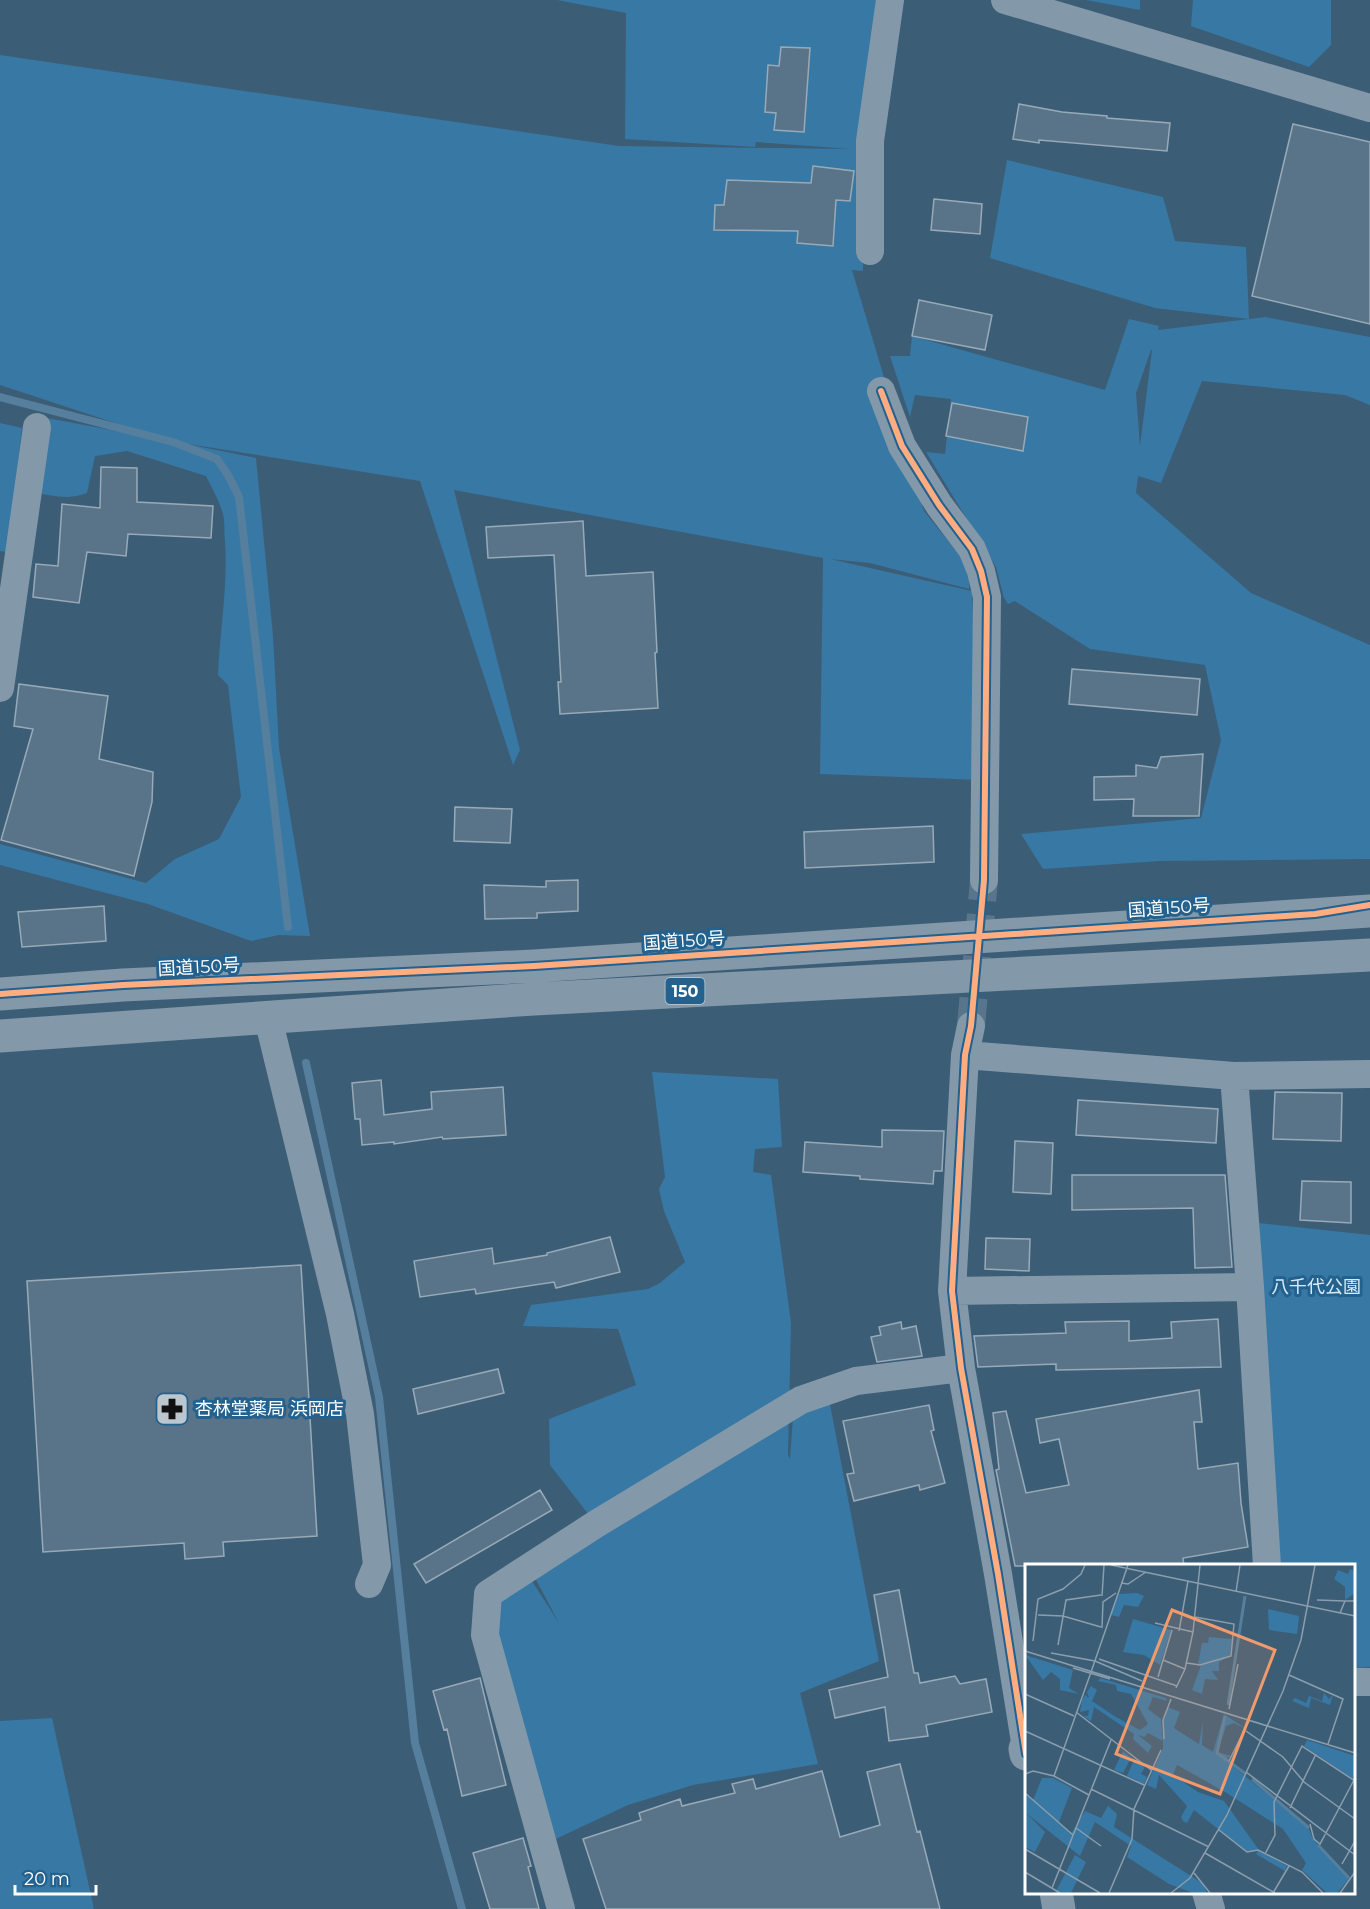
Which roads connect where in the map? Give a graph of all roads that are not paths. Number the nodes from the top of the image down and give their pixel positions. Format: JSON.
{"nodes":[{"id":1,"x":890,"y":0,"type":"edge"},
{"id":2,"x":1005,"y":0,"type":"edge"},
{"id":3,"x":1370,"y":108,"type":"edge"},
{"id":4,"x":870,"y":251,"type":"dead end"},
{"id":5,"x":881,"y":391,"type":"dead end"},
{"id":6,"x":37,"y":427,"type":"dead end"},
{"id":7,"x":1,"y":670,"type":"edge"},
{"id":8,"x":984,"y":880,"type":"tunnel mouth"},
{"id":9,"x":1370,"y":904,"type":"edge"},
{"id":10,"x":1370,"y":910,"type":"edge"},
{"id":11,"x":1315,"y":914,"type":"junction"},
{"id":12,"x":1370,"y":955,"type":"edge"},
{"id":13,"x":1306,"y":959,"type":"junction"},
{"id":14,"x":1370,"y":962,"type":"edge"},
{"id":15,"x":0,"y":994,"type":"edge"},
{"id":16,"x":268,"y":1018,"type":"junction"},
{"id":17,"x":970,"y":1026,"type":"tunnel mouth"},
{"id":18,"x":0,"y":1036,"type":"edge"},
{"id":19,"x":965,"y":1055,"type":"junction"},
{"id":20,"x":1370,"y":1074,"type":"edge"},
{"id":21,"x":1234,"y":1076,"type":"junction"},
{"id":22,"x":1250,"y":1287,"type":"junction"},
{"id":23,"x":952,"y":1291,"type":"junction"},
{"id":24,"x":961,"y":1368,"type":"junction"},
{"id":25,"x":1267,"y":1564,"type":"edge"},
{"id":26,"x":369,"y":1584,"type":"dead end"},
{"id":27,"x":1025,"y":1744,"type":"edge"},
{"id":28,"x":1056,"y":1894,"type":"edge"},
{"id":29,"x":1206,"y":1894,"type":"edge"},
{"id":30,"x":561,"y":1909,"type":"edge"},
{"id":31,"x":1059,"y":1909,"type":"edge"},
{"id":32,"x":1211,"y":1909,"type":"edge"}],
"edges":[{"from":1,"to":4,"type":"street"},
{"from":2,"to":3,"type":"street"},
{"from":5,"to":8,"type":"street"},
{"from":6,"to":7,"type":"street"},
{"from":9,"to":11,"type":"highway","number":"150"},
{"from":10,"to":11,"type":"highway","name":"国道150号","number":"150"},
{"from":11,"to":15,"type":"highway","name":"国道150号","number":"150"},
{"from":12,"to":13,"type":"highway","number":"150"},
{"from":13,"to":14,"type":"highway","number":"150"},
{"from":13,"to":16,"type":"highway","number":"150"},
{"from":16,"to":18,"type":"highway","number":"150"},
{"from":16,"to":26,"type":"street"},
{"from":17,"to":19,"type":"street"},
{"from":19,"to":21,"type":"street"},
{"from":19,"to":23,"type":"street"},
{"from":20,"to":21,"type":"street"},
{"from":21,"to":22,"type":"street"},
{"from":22,"to":23,"type":"street"},
{"from":22,"to":25,"type":"street"},
{"from":23,"to":24,"type":"street"},
{"from":24,"to":27,"type":"street"},
{"from":24,"to":30,"type":"street"},
{"from":28,"to":31,"type":"street"},
{"from":29,"to":32,"type":"street"}]}
